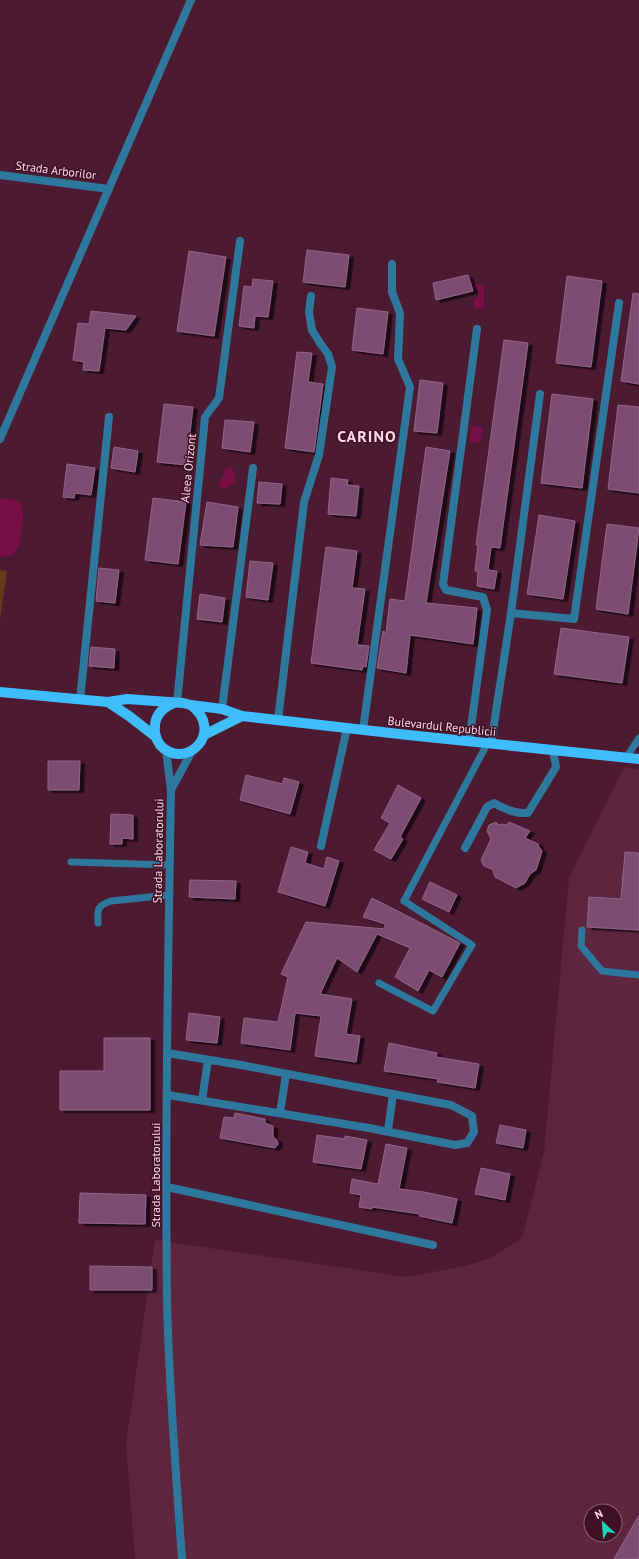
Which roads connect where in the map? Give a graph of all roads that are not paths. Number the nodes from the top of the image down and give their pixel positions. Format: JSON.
{"nodes":[{"id":1,"x":191,"y":0,"type":"edge"},
{"id":2,"x":0,"y":175,"type":"edge"},
{"id":3,"x":108,"y":189,"type":"junction"},
{"id":4,"x":240,"y":241,"type":"dead end"},
{"id":5,"x":392,"y":264,"type":"dead end"},
{"id":6,"x":311,"y":296,"type":"dead end"},
{"id":7,"x":619,"y":303,"type":"dead end"},
{"id":8,"x":477,"y":329,"type":"dead end"},
{"id":9,"x":540,"y":394,"type":"dead end"},
{"id":10,"x":109,"y":417,"type":"dead end"},
{"id":11,"x":0,"y":439,"type":"edge"},
{"id":12,"x":253,"y":468,"type":"dead end"},
{"id":13,"x":511,"y":613,"type":"junction"},
{"id":14,"x":0,"y":692,"type":"edge"},
{"id":15,"x":80,"y":700,"type":"junction"},
{"id":16,"x":108,"y":702,"type":"junction"},
{"id":17,"x":176,"y":703,"type":"junction"},
{"id":18,"x":191,"y":705,"type":"junction"},
{"id":19,"x":222,"y":709,"type":"junction"},
{"id":20,"x":242,"y":716,"type":"junction"},
{"id":21,"x":278,"y":720,"type":"junction"},
{"id":22,"x":346,"y":728,"type":"junction"},
{"id":23,"x":363,"y":730,"type":"junction"},
{"id":24,"x":204,"y":735,"type":"junction"},
{"id":25,"x":156,"y":738,"type":"junction"},
{"id":26,"x":639,"y":738,"type":"edge"},
{"id":27,"x":469,"y":742,"type":"junction"},
{"id":28,"x":489,"y":744,"type":"junction"},
{"id":29,"x":166,"y":750,"type":"junction"},
{"id":30,"x":553,"y":750,"type":"junction"},
{"id":31,"x":192,"y":751,"type":"junction"},
{"id":32,"x":626,"y":758,"type":"junction"},
{"id":33,"x":639,"y":759,"type":"edge"},
{"id":34,"x":171,"y":790,"type":"junction"},
{"id":35,"x":321,"y":846,"type":"dead end"},
{"id":36,"x":465,"y":848,"type":"dead end"},
{"id":37,"x":71,"y":862,"type":"dead end"},
{"id":38,"x":170,"y":865,"type":"junction"},
{"id":39,"x":169,"y":895,"type":"junction"},
{"id":40,"x":98,"y":923,"type":"dead end"},
{"id":41,"x":582,"y":930,"type":"dead end"},
{"id":42,"x":639,"y":975,"type":"edge"},
{"id":43,"x":379,"y":983,"type":"dead end"},
{"id":44,"x":167,"y":1053,"type":"junction"},
{"id":45,"x":208,"y":1060,"type":"junction"},
{"id":46,"x":286,"y":1074,"type":"junction"},
{"id":47,"x":394,"y":1094,"type":"junction"},
{"id":48,"x":168,"y":1095,"type":"junction"},
{"id":49,"x":202,"y":1100,"type":"junction"},
{"id":50,"x":280,"y":1113,"type":"junction"},
{"id":51,"x":388,"y":1131,"type":"junction"},
{"id":52,"x":167,"y":1188,"type":"junction"},
{"id":53,"x":433,"y":1245,"type":"dead end"},
{"id":54,"x":182,"y":1559,"type":"edge"}],
"edges":[{"from":1,"to":3,"type":"street"},
{"from":2,"to":3,"type":"street","name":"Strada Arborilor"},
{"from":3,"to":11,"type":"street"},
{"from":4,"to":17,"type":"street","name":"Aleea Orizont"},
{"from":5,"to":23,"type":"street"},
{"from":6,"to":21,"type":"street"},
{"from":7,"to":13,"type":"street"},
{"from":8,"to":27,"type":"street"},
{"from":9,"to":13,"type":"street"},
{"from":10,"to":15,"type":"street"},
{"from":12,"to":19,"type":"street"},
{"from":13,"to":28,"type":"street"},
{"from":14,"to":15,"type":"main road","name":"Bulevardul Republicii"},
{"from":15,"to":16,"type":"main road","name":"Bulevardul Republicii"},
{"from":16,"to":17,"type":"main road","name":"Bulevardul Republicii"},
{"from":16,"to":25,"type":"main road","name":"Bulevardul Republicii"},
{"from":17,"to":18,"type":"main road","name":"Bulevardul Republicii"},
{"from":17,"to":25,"type":"main road"},
{"from":18,"to":19,"type":"main road","name":"Bulevardul Republicii"},
{"from":18,"to":24,"type":"main road"},
{"from":19,"to":20,"type":"main road","name":"Bulevardul Republicii"},
{"from":20,"to":21,"type":"main road","name":"Bulevardul Republicii"},
{"from":20,"to":24,"type":"main road"},
{"from":21,"to":22,"type":"main road","name":"Bulevardul Republicii"},
{"from":22,"to":23,"type":"main road","name":"Bulevardul Republicii"},
{"from":22,"to":35,"type":"street"},
{"from":23,"to":27,"type":"main road","name":"Bulevardul Republicii"},
{"from":24,"to":31,"type":"main road"},
{"from":25,"to":29,"type":"main road","name":"Bulevardul Republicii"},
{"from":26,"to":32,"type":"lane"},
{"from":27,"to":28,"type":"main road","name":"Bulevardul Republicii"},
{"from":28,"to":30,"type":"main road","name":"Bulevardul Republicii"},
{"from":28,"to":43,"type":"lane"},
{"from":29,"to":31,"type":"main road"},
{"from":29,"to":34,"type":"street","name":"Strada Laboratorului"},
{"from":30,"to":32,"type":"main road","name":"Bulevardul Republicii"},
{"from":30,"to":36,"type":"street"},
{"from":31,"to":34,"type":"street"},
{"from":32,"to":33,"type":"main road","name":"Bulevardul Republicii"},
{"from":34,"to":38,"type":"street","name":"Strada Laboratorului"},
{"from":37,"to":38,"type":"lane"},
{"from":38,"to":39,"type":"street","name":"Strada Laboratorului"},
{"from":39,"to":40,"type":"lane"},
{"from":39,"to":44,"type":"street","name":"Strada Laboratorului"},
{"from":41,"to":42,"type":"lane"},
{"from":44,"to":45,"type":"street"},
{"from":44,"to":48,"type":"street","name":"Strada Laboratorului"},
{"from":45,"to":46,"type":"street"},
{"from":45,"to":49,"type":"street"},
{"from":46,"to":47,"type":"street"},
{"from":46,"to":50,"type":"street"},
{"from":47,"to":51,"type":"street"},
{"from":47,"to":51,"type":"street"},
{"from":48,"to":49,"type":"street"},
{"from":48,"to":52,"type":"street","name":"Strada Laboratorului"},
{"from":49,"to":50,"type":"street"},
{"from":50,"to":51,"type":"street"},
{"from":52,"to":53,"type":"street"},
{"from":52,"to":54,"type":"street","name":"Strada Laboratorului"}]}
